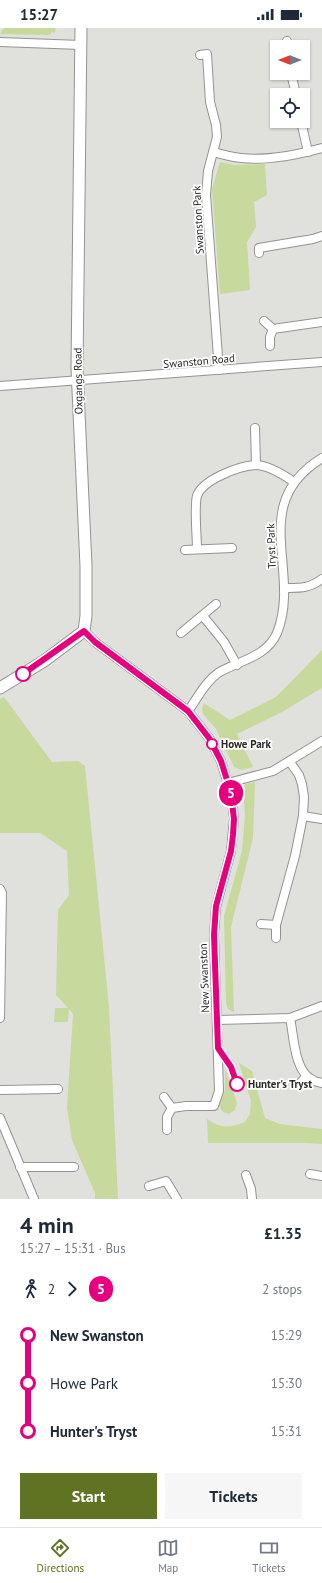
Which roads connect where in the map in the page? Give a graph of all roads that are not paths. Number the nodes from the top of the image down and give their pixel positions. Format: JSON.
{"nodes":[{"id":1,"x":81,"y":28,"type":"edge"},
{"id":2,"x":0,"y":42,"type":"edge"},
{"id":3,"x":81,"y":45,"type":"junction"},
{"id":4,"x":200,"y":55,"type":"dead end"},
{"id":5,"x":303,"y":128,"type":"edge"},
{"id":6,"x":322,"y":148,"type":"edge"},
{"id":7,"x":213,"y":152,"type":"junction"},
{"id":8,"x":308,"y":152,"type":"junction"},
{"id":9,"x":322,"y":236,"type":"edge"},
{"id":10,"x":259,"y":253,"type":"dead end"},
{"id":11,"x":264,"y":321,"type":"dead end"},
{"id":12,"x":322,"y":322,"type":"edge"},
{"id":13,"x":272,"y":329,"type":"junction"},
{"id":14,"x":270,"y":346,"type":"dead end"},
{"id":15,"x":322,"y":362,"type":"edge"},
{"id":16,"x":219,"y":370,"type":"junction"},
{"id":17,"x":77,"y":380,"type":"junction"},
{"id":18,"x":0,"y":386,"type":"edge"},
{"id":19,"x":255,"y":428,"type":"dead end"},
{"id":20,"x":322,"y":458,"type":"edge"},
{"id":21,"x":256,"y":465,"type":"junction"},
{"id":22,"x":294,"y":482,"type":"junction"},
{"id":23,"x":232,"y":548,"type":"dead end"},
{"id":24,"x":198,"y":549,"type":"junction"},
{"id":25,"x":185,"y":550,"type":"dead end"},
{"id":26,"x":322,"y":579,"type":"edge"},
{"id":27,"x":284,"y":588,"type":"junction"},
{"id":28,"x":216,"y":604,"type":"dead end"},
{"id":29,"x":203,"y":616,"type":"junction"},
{"id":30,"x":84,"y":631,"type":"junction"},
{"id":31,"x":181,"y":633,"type":"dead end"},
{"id":32,"x":237,"y":665,"type":"junction"},
{"id":33,"x":0,"y":688,"type":"edge"},
{"id":34,"x":188,"y":711,"type":"junction"},
{"id":35,"x":322,"y":741,"type":"edge"},
{"id":36,"x":290,"y":762,"type":"junction"},
{"id":37,"x":228,"y":783,"type":"junction"},
{"id":38,"x":303,"y":816,"type":"junction"},
{"id":39,"x":322,"y":819,"type":"edge"},
{"id":40,"x":0,"y":889,"type":"edge"},
{"id":41,"x":261,"y":924,"type":"dead end"},
{"id":42,"x":276,"y":925,"type":"junction"},
{"id":43,"x":276,"y":938,"type":"dead end"},
{"id":44,"x":322,"y":1006,"type":"edge"},
{"id":45,"x":0,"y":1018,"type":"edge"},
{"id":46,"x":290,"y":1018,"type":"junction"},
{"id":47,"x":216,"y":1020,"type":"junction"},
{"id":48,"x":306,"y":1076,"type":"junction"},
{"id":49,"x":322,"y":1083,"type":"edge"},
{"id":50,"x":300,"y":1084,"type":"dead end"},
{"id":51,"x":58,"y":1089,"type":"dead end"},
{"id":52,"x":0,"y":1090,"type":"edge"},
{"id":53,"x":164,"y":1097,"type":"dead end"},
{"id":54,"x":172,"y":1108,"type":"junction"},
{"id":55,"x":0,"y":1118,"type":"edge"},
{"id":56,"x":167,"y":1130,"type":"dead end"},
{"id":57,"x":20,"y":1167,"type":"junction"},
{"id":58,"x":74,"y":1167,"type":"dead end"},
{"id":59,"x":310,"y":1174,"type":"dead end"},
{"id":60,"x":246,"y":1175,"type":"dead end"},
{"id":61,"x":322,"y":1176,"type":"edge"},
{"id":62,"x":149,"y":1186,"type":"dead end"},
{"id":63,"x":34,"y":1199,"type":"edge"},
{"id":64,"x":177,"y":1199,"type":"edge"},
{"id":65,"x":252,"y":1199,"type":"edge"}],
"edges":[{"from":1,"to":3,"type":"main road","name":"Oxgangs Road"},
{"from":2,"to":3,"type":"street"},
{"from":3,"to":17,"type":"main road","name":"Oxgangs Road"},
{"from":4,"to":7,"type":"street","name":"Swanston Park"},
{"from":5,"to":8,"type":"street"},
{"from":6,"to":8,"type":"street"},
{"from":7,"to":8,"type":"street"},
{"from":7,"to":16,"type":"street","name":"Swanston Park"},
{"from":9,"to":10,"type":"street"},
{"from":11,"to":13,"type":"street"},
{"from":12,"to":13,"type":"street"},
{"from":13,"to":14,"type":"street"},
{"from":15,"to":16,"type":"street","name":"Swanston Road"},
{"from":16,"to":17,"type":"street","name":"Swanston Road"},
{"from":17,"to":18,"type":"street","name":"Swanston Road"},
{"from":17,"to":30,"type":"main road","name":"Oxgangs Road"},
{"from":19,"to":21,"type":"street"},
{"from":20,"to":22,"type":"street","name":"Tryst Park"},
{"from":21,"to":22,"type":"street"},
{"from":21,"to":24,"type":"street"},
{"from":22,"to":27,"type":"street","name":"Tryst Park"},
{"from":23,"to":24,"type":"street"},
{"from":24,"to":25,"type":"street"},
{"from":26,"to":27,"type":"street"},
{"from":27,"to":32,"type":"street","name":"Tryst Park"},
{"from":28,"to":29,"type":"street"},
{"from":29,"to":31,"type":"street"},
{"from":29,"to":32,"type":"street"},
{"from":30,"to":33,"type":"main road"},
{"from":30,"to":34,"type":"street","name":"New Swanston"},
{"from":32,"to":34,"type":"street","name":"Tryst Park"},
{"from":34,"to":37,"type":"street","name":"New Swanston"},
{"from":35,"to":36,"type":"street"},
{"from":36,"to":37,"type":"street"},
{"from":36,"to":38,"type":"street"},
{"from":37,"to":47,"type":"street","name":"New Swanston"},
{"from":38,"to":39,"type":"street"},
{"from":38,"to":42,"type":"street"},
{"from":40,"to":45,"type":"street"},
{"from":41,"to":42,"type":"street"},
{"from":42,"to":43,"type":"street"},
{"from":44,"to":46,"type":"street"},
{"from":46,"to":47,"type":"street"},
{"from":46,"to":48,"type":"street"},
{"from":47,"to":54,"type":"street","name":"New Swanston"},
{"from":48,"to":49,"type":"street"},
{"from":48,"to":50,"type":"street"},
{"from":51,"to":52,"type":"street"},
{"from":53,"to":54,"type":"street"},
{"from":54,"to":56,"type":"street"},
{"from":55,"to":57,"type":"street"},
{"from":57,"to":58,"type":"street"},
{"from":57,"to":63,"type":"street"},
{"from":59,"to":61,"type":"street"},
{"from":60,"to":65,"type":"street"},
{"from":62,"to":64,"type":"street"}]}
